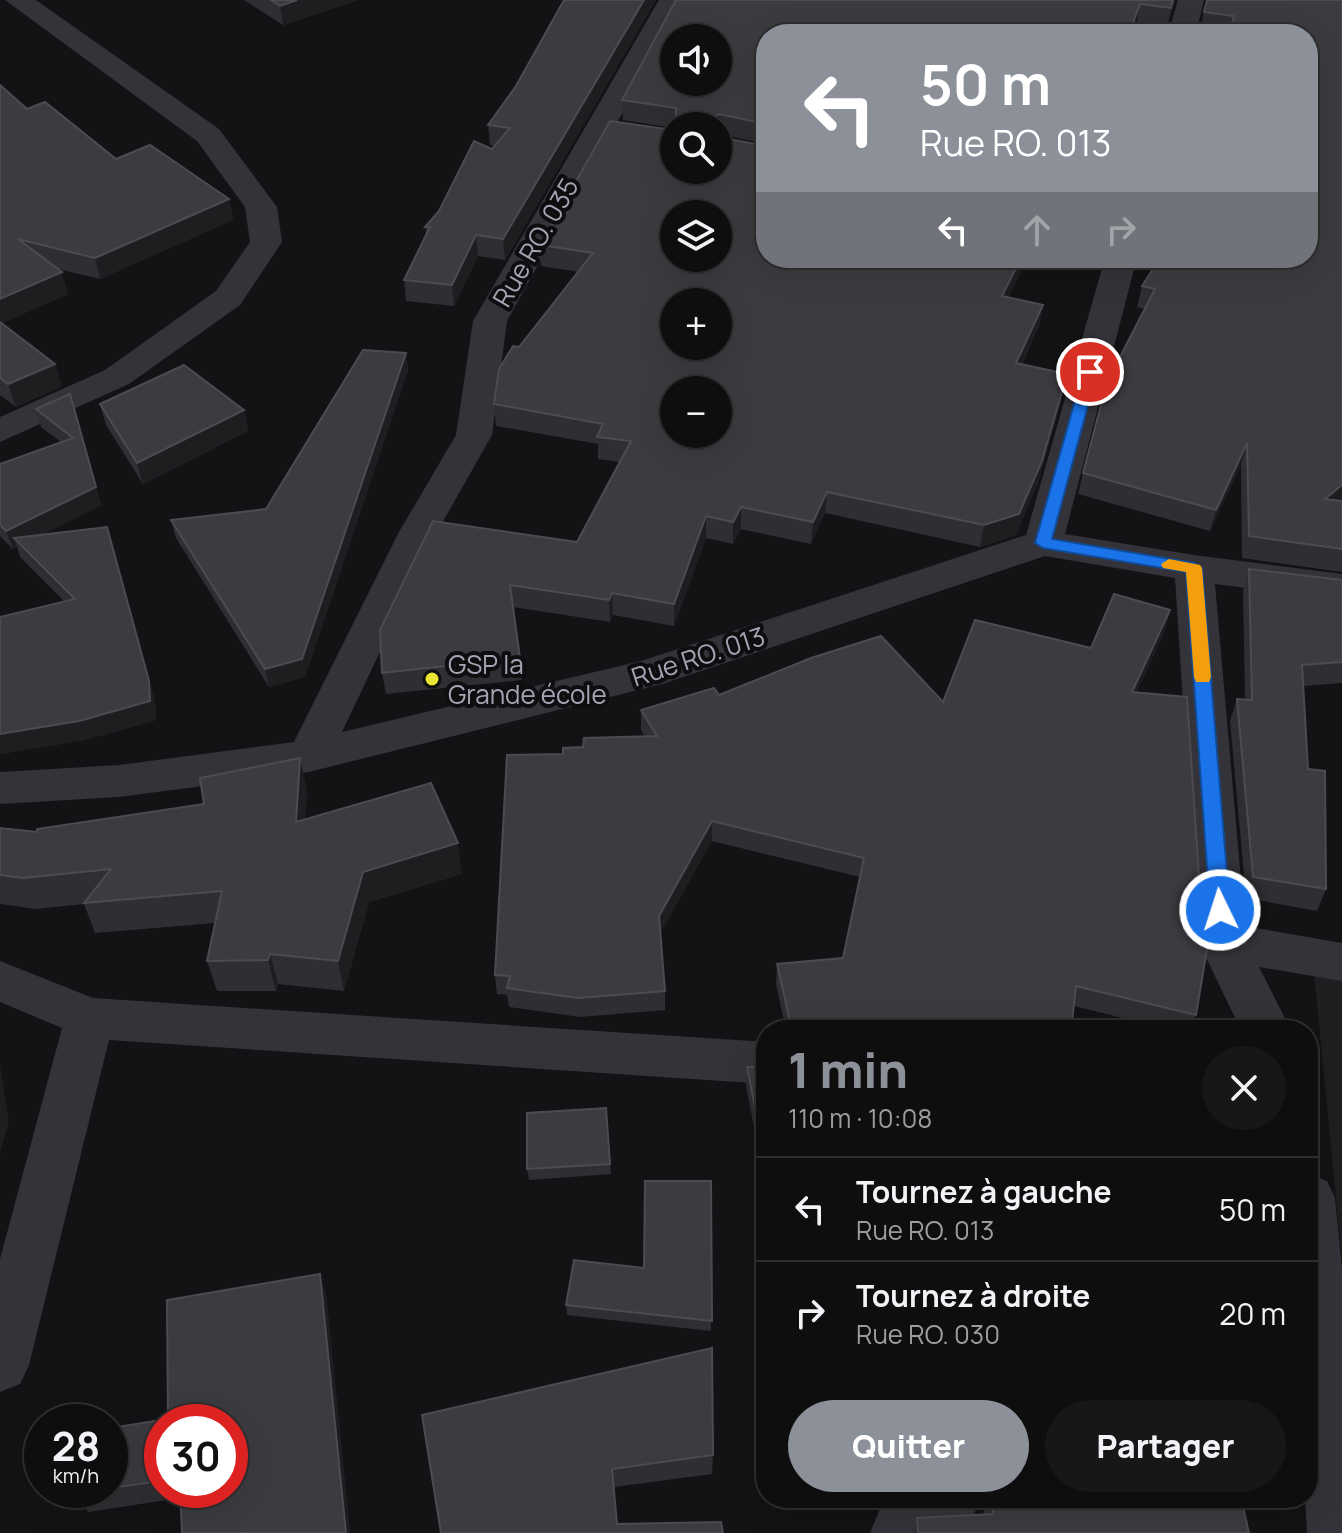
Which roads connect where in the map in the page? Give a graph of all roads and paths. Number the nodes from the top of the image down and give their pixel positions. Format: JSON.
{"nodes":[{"id":1,"x":18,"y":0,"type":"edge"},
{"id":2,"x":672,"y":0,"type":"edge"},
{"id":3,"x":1191,"y":0,"type":"edge"},
{"id":4,"x":1185,"y":24,"type":"edge"},
{"id":5,"x":1118,"y":268,"type":"edge"},
{"id":6,"x":0,"y":431,"type":"edge"},
{"id":7,"x":1043,"y":543,"type":"junction"},
{"id":8,"x":1194,"y":568,"type":"junction"},
{"id":9,"x":1342,"y":587,"type":"edge"},
{"id":10,"x":309,"y":756,"type":"junction"},
{"id":11,"x":0,"y":788,"type":"edge"},
{"id":12,"x":1222,"y":941,"type":"junction"},
{"id":13,"x":1342,"y":962,"type":"edge"},
{"id":14,"x":0,"y":981,"type":"edge"},
{"id":15,"x":90,"y":1018,"type":"junction"},
{"id":16,"x":1261,"y":1020,"type":"edge"},
{"id":17,"x":756,"y":1062,"type":"edge"},
{"id":18,"x":0,"y":1365,"type":"edge"},
{"id":19,"x":1318,"y":1372,"type":"edge"},
{"id":20,"x":937,"y":1508,"type":"edge"},
{"id":21,"x":901,"y":1533,"type":"edge"},
{"id":22,"x":1338,"y":1533,"type":"edge"}],
"edges":[{"from":1,"to":6,"type":"street"},
{"from":2,"to":10,"type":"street","name":"Rue RO. 035"},
{"from":3,"to":4,"type":"street"},
{"from":5,"to":7,"type":"street"},
{"from":7,"to":8,"type":"street","name":"Rue RO. 013"},
{"from":7,"to":10,"type":"street","name":"Rue RO. 013"},
{"from":8,"to":9,"type":"street","name":"Rue RO. 013"},
{"from":8,"to":12,"type":"street"},
{"from":10,"to":11,"type":"street","name":"Rue RO. 013"},
{"from":12,"to":13,"type":"street"},
{"from":12,"to":16,"type":"street"},
{"from":14,"to":15,"type":"street"},
{"from":15,"to":17,"type":"street"},
{"from":15,"to":18,"type":"street"},
{"from":19,"to":22,"type":"street"},
{"from":20,"to":21,"type":"street"}]}
